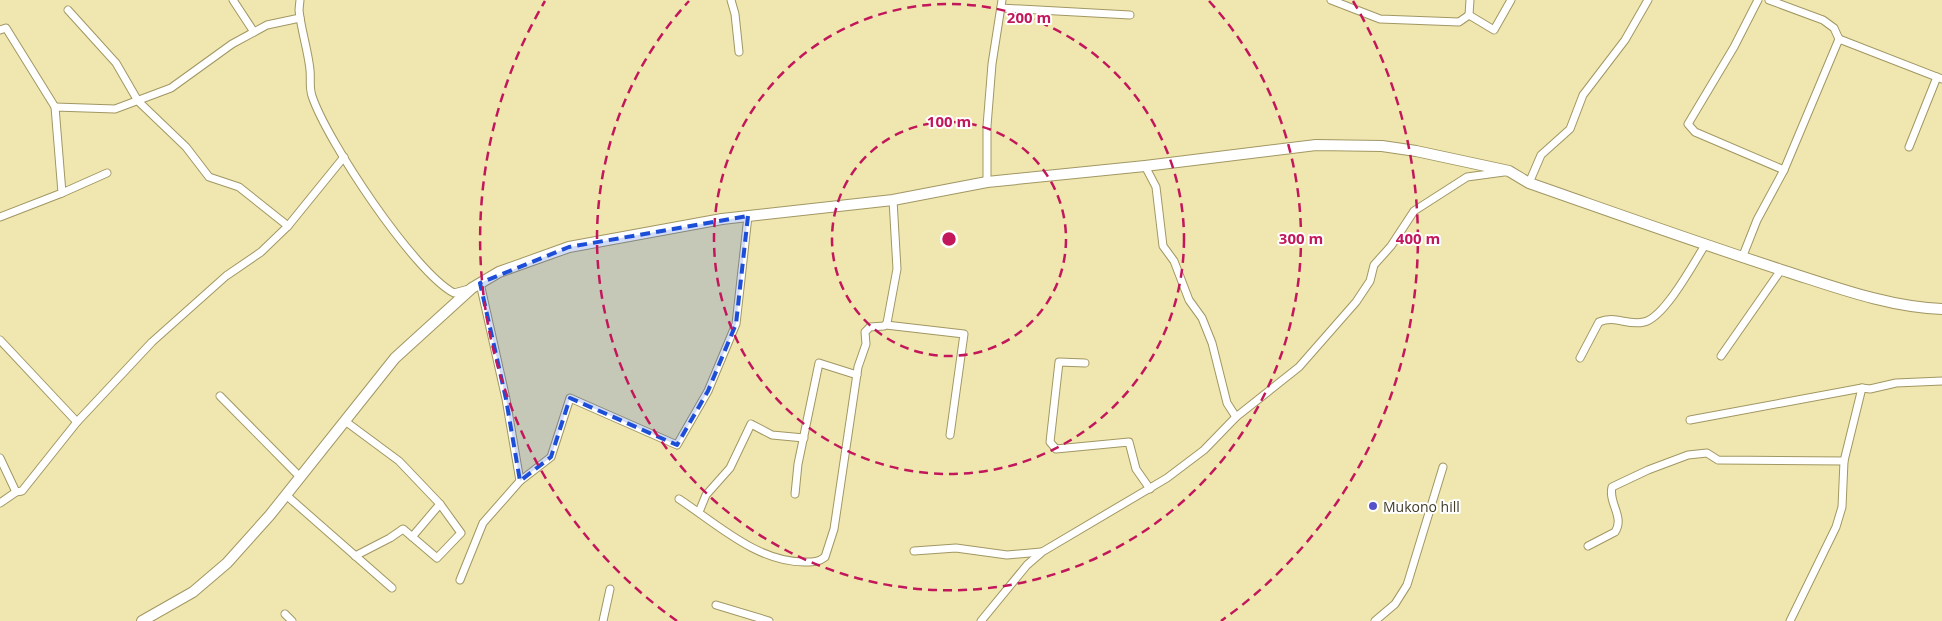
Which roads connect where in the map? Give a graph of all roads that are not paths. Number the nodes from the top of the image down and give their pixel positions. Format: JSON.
{"nodes":[{"id":1,"x":233,"y":0,"type":"edge"},
{"id":2,"x":294,"y":0,"type":"edge"},
{"id":3,"x":300,"y":0,"type":"edge"},
{"id":4,"x":732,"y":0,"type":"edge"},
{"id":5,"x":1331,"y":0,"type":"edge"},
{"id":6,"x":1470,"y":0,"type":"edge"},
{"id":7,"x":1511,"y":0,"type":"edge"},
{"id":8,"x":1648,"y":0,"type":"edge"},
{"id":9,"x":1758,"y":0,"type":"edge"},
{"id":10,"x":1768,"y":0,"type":"edge"},
{"id":11,"x":1001,"y":4,"type":"edge"},
{"id":12,"x":68,"y":10,"type":"dead end"},
{"id":13,"x":299,"y":14,"type":"junction"},
{"id":14,"x":1130,"y":15,"type":"dead end"},
{"id":15,"x":1469,"y":15,"type":"junction"},
{"id":16,"x":0,"y":30,"type":"edge"},
{"id":17,"x":254,"y":32,"type":"junction"},
{"id":18,"x":1839,"y":40,"type":"junction"},
{"id":19,"x":739,"y":52,"type":"dead end"},
{"id":20,"x":1940,"y":78,"type":"edge"},
{"id":21,"x":138,"y":101,"type":"junction"},
{"id":22,"x":55,"y":107,"type":"junction"},
{"id":23,"x":1909,"y":147,"type":"dead end"},
{"id":24,"x":344,"y":157,"type":"junction"},
{"id":25,"x":1145,"y":166,"type":"junction"},
{"id":26,"x":1784,"y":170,"type":"junction"},
{"id":27,"x":1509,"y":171,"type":"junction"},
{"id":28,"x":107,"y":173,"type":"dead end"},
{"id":29,"x":986,"y":182,"type":"junction"},
{"id":30,"x":1529,"y":183,"type":"junction"},
{"id":31,"x":62,"y":193,"type":"junction"},
{"id":32,"x":893,"y":200,"type":"junction"},
{"id":33,"x":748,"y":216,"type":"junction"},
{"id":34,"x":0,"y":217,"type":"edge"},
{"id":35,"x":288,"y":226,"type":"junction"},
{"id":36,"x":1705,"y":245,"type":"junction"},
{"id":37,"x":1742,"y":258,"type":"junction"},
{"id":38,"x":1781,"y":270,"type":"junction"},
{"id":39,"x":476,"y":286,"type":"junction"},
{"id":40,"x":1942,"y":309,"type":"edge"},
{"id":41,"x":886,"y":325,"type":"junction"},
{"id":42,"x":0,"y":340,"type":"edge"},
{"id":43,"x":1721,"y":356,"type":"dead end"},
{"id":44,"x":1580,"y":358,"type":"dead end"},
{"id":45,"x":1085,"y":363,"type":"dead end"},
{"id":46,"x":857,"y":375,"type":"junction"},
{"id":47,"x":1942,"y":381,"type":"edge"},
{"id":48,"x":1862,"y":388,"type":"junction"},
{"id":49,"x":220,"y":396,"type":"dead end"},
{"id":50,"x":1236,"y":417,"type":"junction"},
{"id":51,"x":1690,"y":420,"type":"dead end"},
{"id":52,"x":345,"y":421,"type":"junction"},
{"id":53,"x":77,"y":422,"type":"junction"},
{"id":54,"x":950,"y":436,"type":"dead end"},
{"id":55,"x":804,"y":438,"type":"junction"},
{"id":56,"x":0,"y":458,"type":"edge"},
{"id":57,"x":1844,"y":461,"type":"junction"},
{"id":58,"x":1443,"y":467,"type":"dead end"},
{"id":59,"x":300,"y":477,"type":"junction"},
{"id":60,"x":520,"y":482,"type":"junction"},
{"id":61,"x":1150,"y":489,"type":"junction"},
{"id":62,"x":16,"y":492,"type":"junction"},
{"id":63,"x":795,"y":494,"type":"dead end"},
{"id":64,"x":286,"y":495,"type":"junction"},
{"id":65,"x":679,"y":499,"type":"dead end"},
{"id":66,"x":0,"y":503,"type":"edge"},
{"id":67,"x":440,"y":504,"type":"junction"},
{"id":68,"x":699,"y":512,"type":"junction"},
{"id":69,"x":412,"y":537,"type":"junction"},
{"id":70,"x":1588,"y":546,"type":"dead end"},
{"id":71,"x":914,"y":551,"type":"dead end"},
{"id":72,"x":1042,"y":552,"type":"junction"},
{"id":73,"x":355,"y":556,"type":"junction"},
{"id":74,"x":460,"y":580,"type":"dead end"},
{"id":75,"x":392,"y":588,"type":"dead end"},
{"id":76,"x":610,"y":589,"type":"dead end"},
{"id":77,"x":716,"y":605,"type":"dead end"},
{"id":78,"x":285,"y":614,"type":"dead end"},
{"id":79,"x":142,"y":621,"type":"edge"},
{"id":80,"x":292,"y":621,"type":"edge"},
{"id":81,"x":603,"y":621,"type":"edge"},
{"id":82,"x":769,"y":621,"type":"edge"},
{"id":83,"x":981,"y":621,"type":"edge"},
{"id":84,"x":1375,"y":621,"type":"edge"},
{"id":85,"x":1790,"y":621,"type":"edge"}],
"edges":[{"from":1,"to":17,"type":"street"},
{"from":2,"to":13,"type":"street"},
{"from":3,"to":13,"type":"street"},
{"from":4,"to":19,"type":"street"},
{"from":5,"to":15,"type":"street"},
{"from":6,"to":15,"type":"street"},
{"from":7,"to":15,"type":"street"},
{"from":8,"to":30,"type":"street"},
{"from":9,"to":26,"type":"street"},
{"from":10,"to":18,"type":"street"},
{"from":11,"to":14,"type":"street"},
{"from":11,"to":29,"type":"street"},
{"from":12,"to":21,"type":"street"},
{"from":13,"to":17,"type":"street"},
{"from":13,"to":24,"type":"street"},
{"from":16,"to":22,"type":"street"},
{"from":17,"to":21,"type":"street"},
{"from":18,"to":20,"type":"street"},
{"from":18,"to":26,"type":"street"},
{"from":20,"to":23,"type":"street"},
{"from":21,"to":22,"type":"street"},
{"from":21,"to":35,"type":"street"},
{"from":22,"to":31,"type":"street"},
{"from":24,"to":35,"type":"street"},
{"from":24,"to":39,"type":"street"},
{"from":25,"to":27,"type":"street"},
{"from":25,"to":29,"type":"street"},
{"from":25,"to":50,"type":"street"},
{"from":26,"to":37,"type":"street"},
{"from":27,"to":30,"type":"street"},
{"from":27,"to":50,"type":"street"},
{"from":28,"to":31,"type":"street"},
{"from":29,"to":32,"type":"street"},
{"from":30,"to":36,"type":"street"},
{"from":31,"to":34,"type":"street"},
{"from":32,"to":33,"type":"street"},
{"from":32,"to":41,"type":"street"},
{"from":33,"to":39,"type":"street"},
{"from":33,"to":60,"type":"street"},
{"from":35,"to":53,"type":"street"},
{"from":36,"to":37,"type":"street"},
{"from":36,"to":44,"type":"street"},
{"from":37,"to":38,"type":"street"},
{"from":38,"to":40,"type":"street"},
{"from":38,"to":43,"type":"street"},
{"from":39,"to":52,"type":"street"},
{"from":39,"to":60,"type":"street"},
{"from":41,"to":46,"type":"street"},
{"from":41,"to":54,"type":"street"},
{"from":42,"to":53,"type":"street"},
{"from":45,"to":61,"type":"street"},
{"from":46,"to":55,"type":"street"},
{"from":46,"to":68,"type":"street"},
{"from":47,"to":48,"type":"street"},
{"from":48,"to":51,"type":"street"},
{"from":48,"to":57,"type":"street"},
{"from":49,"to":59,"type":"street"},
{"from":50,"to":61,"type":"street"},
{"from":52,"to":59,"type":"street"},
{"from":52,"to":67,"type":"street"},
{"from":53,"to":62,"type":"street"},
{"from":55,"to":63,"type":"street"},
{"from":55,"to":68,"type":"street"},
{"from":56,"to":62,"type":"street"},
{"from":57,"to":70,"type":"street"},
{"from":57,"to":85,"type":"street"},
{"from":58,"to":84,"type":"street"},
{"from":59,"to":64,"type":"street"},
{"from":60,"to":74,"type":"street"},
{"from":61,"to":72,"type":"street"},
{"from":62,"to":66,"type":"street"},
{"from":64,"to":73,"type":"street"},
{"from":64,"to":79,"type":"street"},
{"from":65,"to":68,"type":"street"},
{"from":67,"to":69,"type":"street"},
{"from":67,"to":69,"type":"street"},
{"from":69,"to":73,"type":"street"},
{"from":71,"to":72,"type":"street"},
{"from":72,"to":83,"type":"street"},
{"from":73,"to":75,"type":"street"},
{"from":76,"to":81,"type":"street"},
{"from":77,"to":82,"type":"street"},
{"from":78,"to":80,"type":"street"}]}
